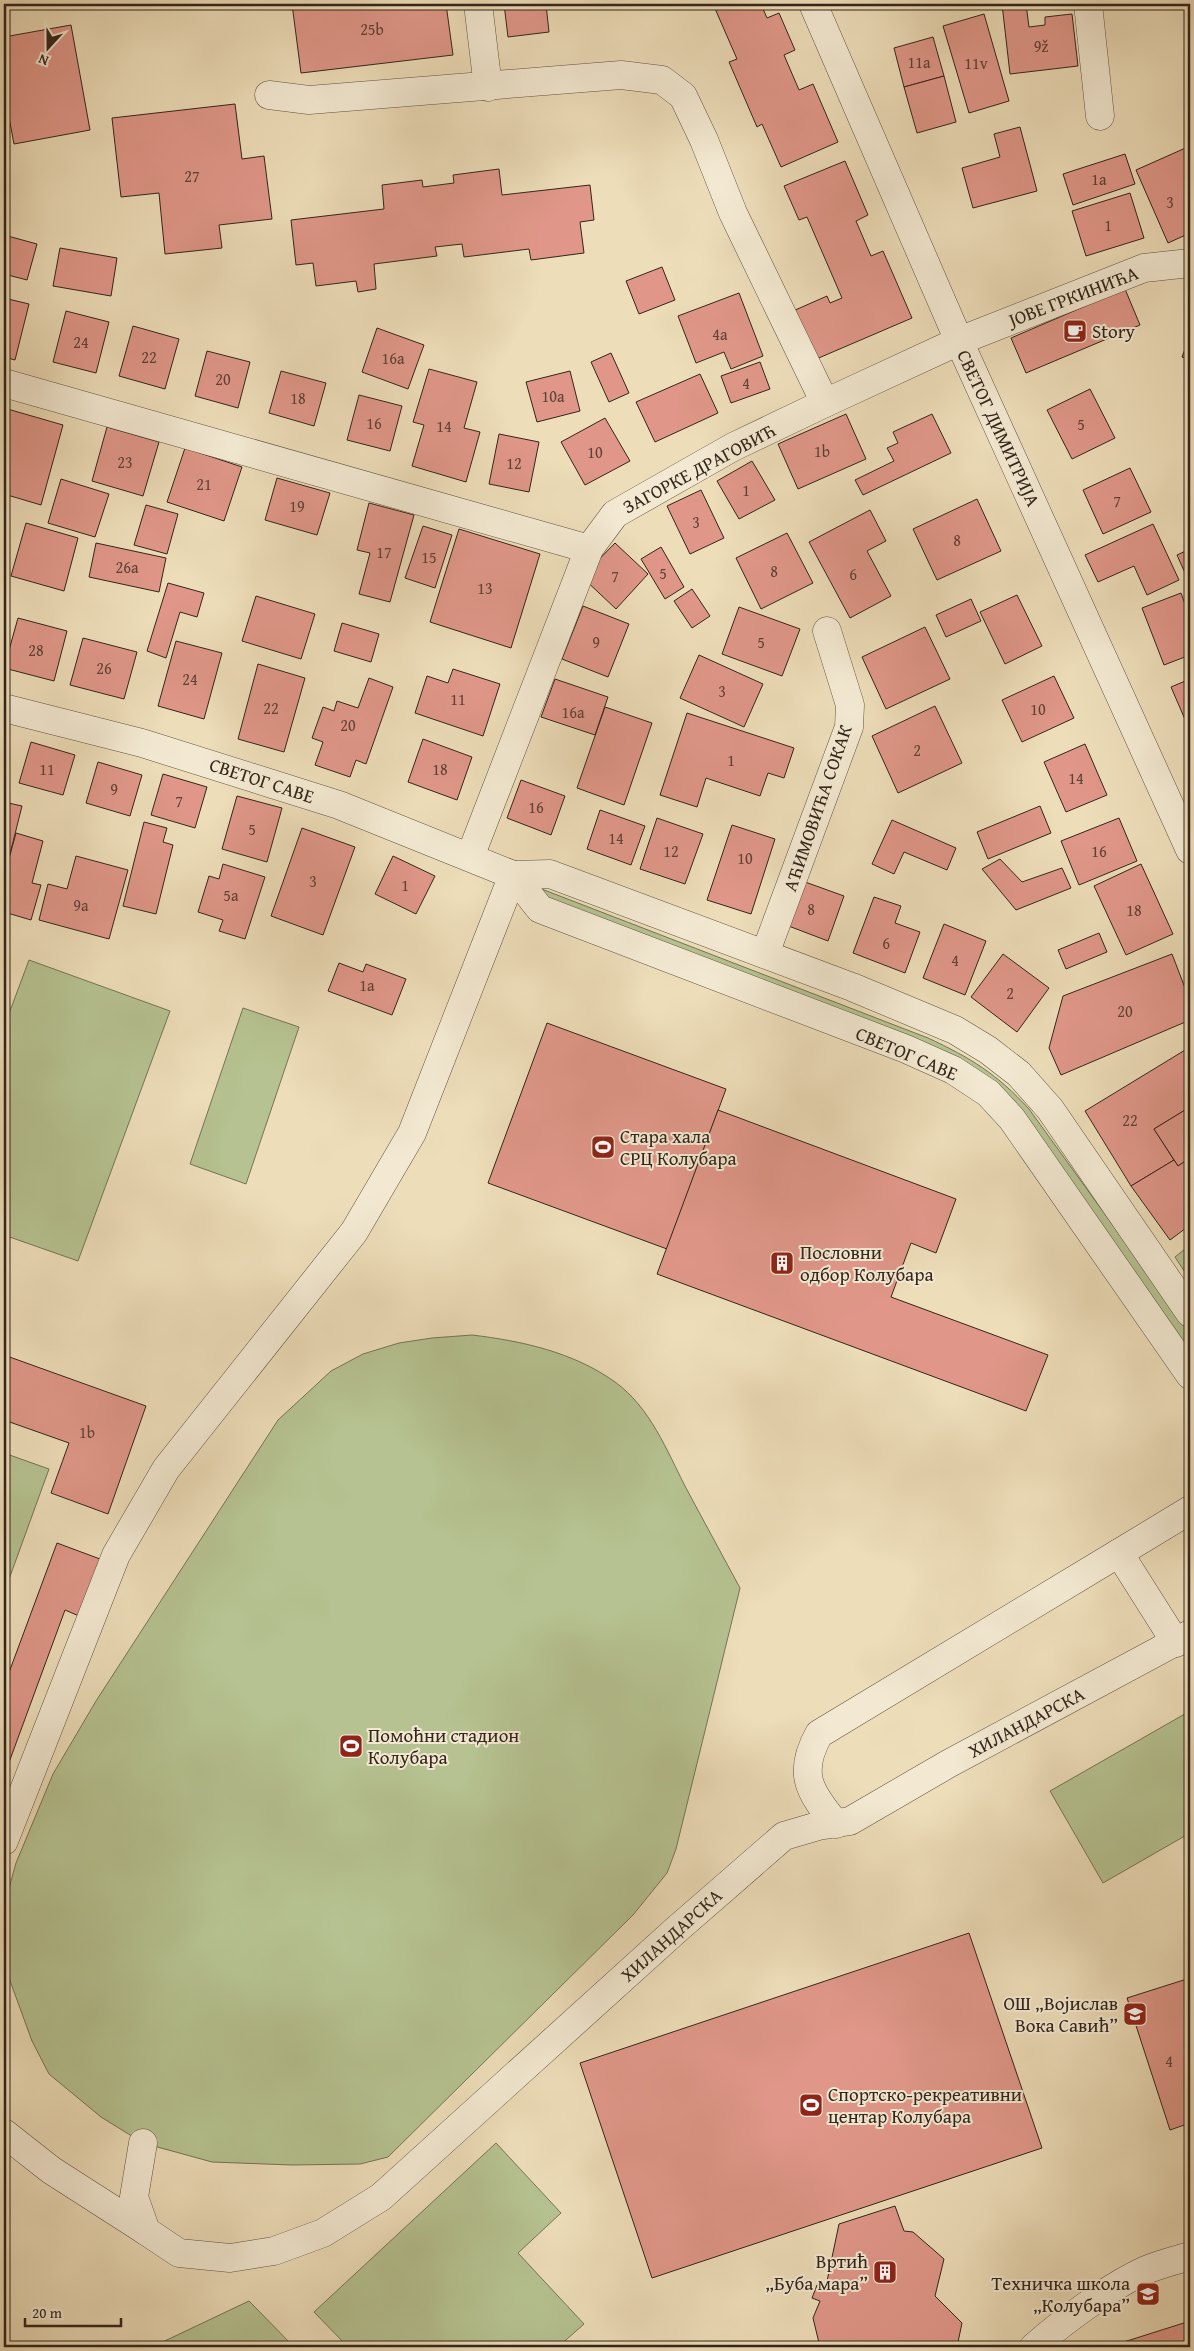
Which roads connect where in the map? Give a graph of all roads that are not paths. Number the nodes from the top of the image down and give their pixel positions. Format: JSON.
{"nodes":[{"id":1,"x":478,"y":4,"type":"edge"},
{"id":2,"x":813,"y":4,"type":"edge"},
{"id":3,"x":1088,"y":4,"type":"edge"},
{"id":4,"x":488,"y":87,"type":"junction"},
{"id":5,"x":270,"y":95,"type":"dead end"},
{"id":6,"x":1100,"y":116,"type":"dead end"},
{"id":7,"x":1190,"y":263,"type":"edge"},
{"id":8,"x":959,"y":341,"type":"junction"},
{"id":9,"x":4,"y":383,"type":"edge"},
{"id":10,"x":825,"y":403,"type":"junction"},
{"id":11,"x":588,"y":549,"type":"junction"},
{"id":12,"x":827,"y":631,"type":"dead end"},
{"id":13,"x":4,"y":708,"type":"edge"},
{"id":14,"x":1190,"y":850,"type":"edge"},
{"id":15,"x":470,"y":857,"type":"junction"},
{"id":16,"x":513,"y":875,"type":"junction"},
{"id":17,"x":765,"y":954,"type":"junction"},
{"id":18,"x":1190,"y":1313,"type":"edge"},
{"id":19,"x":1190,"y":1375,"type":"edge"},
{"id":20,"x":1190,"y":1510,"type":"edge"},
{"id":21,"x":1119,"y":1553,"type":"junction"},
{"id":22,"x":1183,"y":1638,"type":"edge"},
{"id":23,"x":836,"y":1824,"type":"junction"},
{"id":24,"x":4,"y":1842,"type":"edge"},
{"id":25,"x":4,"y":2133,"type":"edge"},
{"id":26,"x":143,"y":2143,"type":"dead end"},
{"id":27,"x":146,"y":2231,"type":"junction"},
{"id":28,"x":1190,"y":2256,"type":"edge"},
{"id":29,"x":1034,"y":2347,"type":"edge"}],
"edges":[{"from":1,"to":4,"type":"street"},
{"from":2,"to":8,"type":"street","name":"СВЕТОГ ДИМИТРИЈА"},
{"from":3,"to":6,"type":"street"},
{"from":4,"to":5,"type":"street"},
{"from":4,"to":10,"type":"street"},
{"from":7,"to":8,"type":"street","name":"ЈОВЕ ГРКИНИЋА"},
{"from":8,"to":10,"type":"street","name":"ЗАГОРКЕ ДРАГОВИЋ"},
{"from":8,"to":14,"type":"street","name":"СВЕТОГ ДИМИТРИЈА"},
{"from":9,"to":11,"type":"street"},
{"from":10,"to":11,"type":"street","name":"ЗАГОРКЕ ДРАГОВИЋ"},
{"from":11,"to":15,"type":"street","name":"ЗАГОРКЕ ДРАГОВИЋ"},
{"from":12,"to":17,"type":"street","name":"АЋИМОВИЋА СОКАК"},
{"from":13,"to":15,"type":"street","name":"СВЕТОГ САВЕ"},
{"from":15,"to":16,"type":"street","name":"СВЕТОГ САВЕ"},
{"from":16,"to":17,"type":"street","name":"СВЕТОГ САВЕ"},
{"from":16,"to":19,"type":"street","name":"СВЕТОГ САВЕ"},
{"from":16,"to":24,"type":"street"},
{"from":17,"to":18,"type":"street","name":"СВЕТОГ САВЕ"},
{"from":20,"to":21,"type":"street"},
{"from":21,"to":22,"type":"street"},
{"from":21,"to":23,"type":"street"},
{"from":22,"to":23,"type":"street","name":"ХИЛАНДАРСКА"},
{"from":23,"to":27,"type":"street","name":"ХИЛАНДАРСКА"},
{"from":25,"to":27,"type":"street"},
{"from":26,"to":27,"type":"street"},
{"from":28,"to":29,"type":"street"}]}
